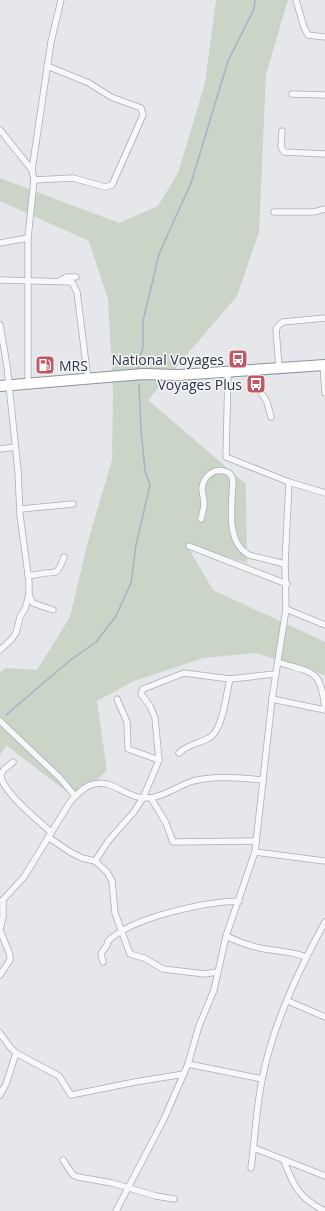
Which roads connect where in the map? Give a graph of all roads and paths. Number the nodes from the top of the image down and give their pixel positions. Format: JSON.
{"nodes":[{"id":1,"x":61,"y":0,"type":"edge"},
{"id":2,"x":296,"y":0,"type":"edge"},
{"id":3,"x":325,"y":37,"type":"edge"},
{"id":4,"x":47,"y":66,"type":"junction"},
{"id":5,"x":292,"y":94,"type":"dead end"},
{"id":6,"x":325,"y":95,"type":"edge"},
{"id":7,"x":0,"y":130,"type":"edge"},
{"id":8,"x":282,"y":131,"type":"dead end"},
{"id":9,"x":325,"y":154,"type":"edge"},
{"id":10,"x":32,"y":170,"type":"junction"},
{"id":11,"x":34,"y":180,"type":"junction"},
{"id":12,"x":325,"y":209,"type":"edge"},
{"id":13,"x":274,"y":212,"type":"dead end"},
{"id":14,"x":28,"y":238,"type":"junction"},
{"id":15,"x":0,"y":243,"type":"edge"},
{"id":16,"x":76,"y":277,"type":"dead end"},
{"id":17,"x":0,"y":280,"type":"edge"},
{"id":18,"x":61,"y":280,"type":"junction"},
{"id":19,"x":29,"y":281,"type":"junction"},
{"id":20,"x":325,"y":318,"type":"edge"},
{"id":21,"x":0,"y":325,"type":"edge"},
{"id":22,"x":324,"y":365,"type":"edge"},
{"id":23,"x":278,"y":368,"type":"junction"},
{"id":24,"x":257,"y":370,"type":"junction"},
{"id":25,"x":228,"y":372,"type":"junction"},
{"id":26,"x":88,"y":380,"type":"junction"},
{"id":27,"x":28,"y":384,"type":"junction"},
{"id":28,"x":4,"y":386,"type":"edge"},
{"id":29,"x":325,"y":393,"type":"edge"},
{"id":30,"x":271,"y":417,"type":"dead end"},
{"id":31,"x":15,"y":447,"type":"junction"},
{"id":32,"x":0,"y":449,"type":"edge"},
{"id":33,"x":289,"y":482,"type":"junction"},
{"id":34,"x":325,"y":493,"type":"edge"},
{"id":35,"x":73,"y":504,"type":"dead end"},
{"id":36,"x":21,"y":509,"type":"junction"},
{"id":37,"x":200,"y":519,"type":"dead end"},
{"id":38,"x":189,"y":546,"type":"dead end"},
{"id":39,"x":64,"y":557,"type":"dead end"},
{"id":40,"x":285,"y":564,"type":"junction"},
{"id":41,"x":28,"y":575,"type":"junction"},
{"id":42,"x":287,"y":584,"type":"junction"},
{"id":43,"x":29,"y":595,"type":"junction"},
{"id":44,"x":286,"y":608,"type":"junction"},
{"id":45,"x":53,"y":610,"type":"dead end"},
{"id":46,"x":325,"y":625,"type":"edge"},
{"id":47,"x":0,"y":650,"type":"edge"},
{"id":48,"x":278,"y":662,"type":"junction"},
{"id":49,"x":275,"y":674,"type":"junction"},
{"id":50,"x":230,"y":679,"type":"junction"},
{"id":51,"x":272,"y":698,"type":"junction"},
{"id":52,"x":117,"y":699,"type":"dead end"},
{"id":53,"x":325,"y":710,"type":"edge"},
{"id":54,"x":0,"y":721,"type":"edge"},
{"id":55,"x":179,"y":753,"type":"dead end"},
{"id":56,"x":159,"y":760,"type":"junction"},
{"id":57,"x":13,"y":762,"type":"dead end"},
{"id":58,"x":264,"y":780,"type":"junction"},
{"id":59,"x":75,"y":796,"type":"junction"},
{"id":60,"x":143,"y":798,"type":"junction"},
{"id":61,"x":151,"y":798,"type":"junction"},
{"id":62,"x":50,"y":834,"type":"junction"},
{"id":63,"x":256,"y":841,"type":"junction"},
{"id":64,"x":255,"y":852,"type":"junction"},
{"id":65,"x":95,"y":861,"type":"junction"},
{"id":66,"x":325,"y":862,"type":"edge"},
{"id":67,"x":2,"y":901,"type":"edge"},
{"id":68,"x":239,"y":901,"type":"junction"},
{"id":69,"x":325,"y":922,"type":"edge"},
{"id":70,"x":121,"y":931,"type":"junction"},
{"id":71,"x":226,"y":936,"type":"junction"},
{"id":72,"x":306,"y":957,"type":"junction"},
{"id":73,"x":103,"y":962,"type":"dead end"},
{"id":74,"x":217,"y":972,"type":"junction"},
{"id":75,"x":0,"y":975,"type":"edge"},
{"id":76,"x":288,"y":1001,"type":"junction"},
{"id":77,"x":325,"y":1018,"type":"edge"},
{"id":78,"x":0,"y":1033,"type":"edge"},
{"id":79,"x":16,"y":1053,"type":"junction"},
{"id":80,"x":188,"y":1064,"type":"junction"},
{"id":81,"x":184,"y":1074,"type":"junction"},
{"id":82,"x":262,"y":1080,"type":"junction"},
{"id":83,"x":0,"y":1095,"type":"edge"},
{"id":84,"x":254,"y":1148,"type":"junction"},
{"id":85,"x":63,"y":1160,"type":"dead end"},
{"id":86,"x":284,"y":1161,"type":"junction"},
{"id":87,"x":250,"y":1168,"type":"dead end"},
{"id":88,"x":325,"y":1176,"type":"edge"},
{"id":89,"x":128,"y":1189,"type":"junction"},
{"id":90,"x":174,"y":1199,"type":"dead end"},
{"id":91,"x":116,"y":1211,"type":"edge"},
{"id":92,"x":325,"y":1211,"type":"edge"}],
"edges":[{"from":1,"to":4,"type":"street"},
{"from":2,"to":3,"type":"street"},
{"from":4,"to":10,"type":"street"},
{"from":4,"to":11,"type":"street"},
{"from":5,"to":6,"type":"street"},
{"from":7,"to":10,"type":"street"},
{"from":8,"to":9,"type":"street"},
{"from":10,"to":11,"type":"street"},
{"from":11,"to":14,"type":"street"},
{"from":12,"to":13,"type":"street"},
{"from":14,"to":15,"type":"street"},
{"from":14,"to":19,"type":"street"},
{"from":16,"to":18,"type":"street"},
{"from":17,"to":19,"type":"street"},
{"from":18,"to":19,"type":"street"},
{"from":18,"to":26,"type":"street"},
{"from":19,"to":27,"type":"street"},
{"from":20,"to":23,"type":"street"},
{"from":21,"to":28,"type":"street"},
{"from":22,"to":23,"type":"highway"},
{"from":22,"to":29,"type":"street"},
{"from":23,"to":24,"type":"highway"},
{"from":24,"to":25,"type":"highway"},
{"from":24,"to":30,"type":"street"},
{"from":25,"to":26,"type":"highway"},
{"from":25,"to":33,"type":"street"},
{"from":26,"to":27,"type":"highway"},
{"from":27,"to":28,"type":"highway"},
{"from":28,"to":31,"type":"street"},
{"from":31,"to":32,"type":"street"},
{"from":31,"to":36,"type":"street"},
{"from":33,"to":34,"type":"street"},
{"from":33,"to":40,"type":"street"},
{"from":35,"to":36,"type":"street"},
{"from":36,"to":41,"type":"street"},
{"from":37,"to":40,"type":"street"},
{"from":38,"to":42,"type":"street"},
{"from":39,"to":41,"type":"street"},
{"from":40,"to":42,"type":"street"},
{"from":41,"to":43,"type":"street"},
{"from":42,"to":44,"type":"street"},
{"from":43,"to":45,"type":"street"},
{"from":43,"to":47,"type":"street"},
{"from":44,"to":46,"type":"street"},
{"from":44,"to":48,"type":"street"},
{"from":48,"to":49,"type":"street"},
{"from":48,"to":53,"type":"street"},
{"from":49,"to":50,"type":"street"},
{"from":49,"to":51,"type":"street"},
{"from":50,"to":55,"type":"street"},
{"from":50,"to":56,"type":"street"},
{"from":51,"to":53,"type":"street"},
{"from":51,"to":58,"type":"street"},
{"from":52,"to":56,"type":"street"},
{"from":54,"to":59,"type":"street"},
{"from":56,"to":60,"type":"street"},
{"from":57,"to":62,"type":"street"},
{"from":58,"to":61,"type":"street"},
{"from":58,"to":63,"type":"street"},
{"from":59,"to":60,"type":"street"},
{"from":59,"to":62,"type":"street"},
{"from":60,"to":61,"type":"street"},
{"from":60,"to":65,"type":"street"},
{"from":61,"to":63,"type":"street"},
{"from":62,"to":65,"type":"street"},
{"from":62,"to":67,"type":"street"},
{"from":63,"to":64,"type":"street"},
{"from":64,"to":66,"type":"street"},
{"from":64,"to":68,"type":"street"},
{"from":65,"to":70,"type":"street"},
{"from":67,"to":75,"type":"street"},
{"from":68,"to":70,"type":"street"},
{"from":68,"to":71,"type":"street"},
{"from":69,"to":72,"type":"street"},
{"from":70,"to":73,"type":"street"},
{"from":70,"to":74,"type":"street"},
{"from":71,"to":72,"type":"street"},
{"from":71,"to":74,"type":"street"},
{"from":72,"to":76,"type":"street"},
{"from":74,"to":80,"type":"street"},
{"from":76,"to":77,"type":"street"},
{"from":76,"to":82,"type":"street"},
{"from":78,"to":79,"type":"street"},
{"from":79,"to":81,"type":"street"},
{"from":79,"to":83,"type":"street"},
{"from":80,"to":81,"type":"street"},
{"from":80,"to":82,"type":"street"},
{"from":81,"to":89,"type":"street"},
{"from":82,"to":84,"type":"street"},
{"from":84,"to":86,"type":"street"},
{"from":84,"to":87,"type":"street"},
{"from":85,"to":89,"type":"street"},
{"from":86,"to":88,"type":"street"},
{"from":86,"to":92,"type":"street"},
{"from":89,"to":90,"type":"street"},
{"from":89,"to":91,"type":"street"}]}
